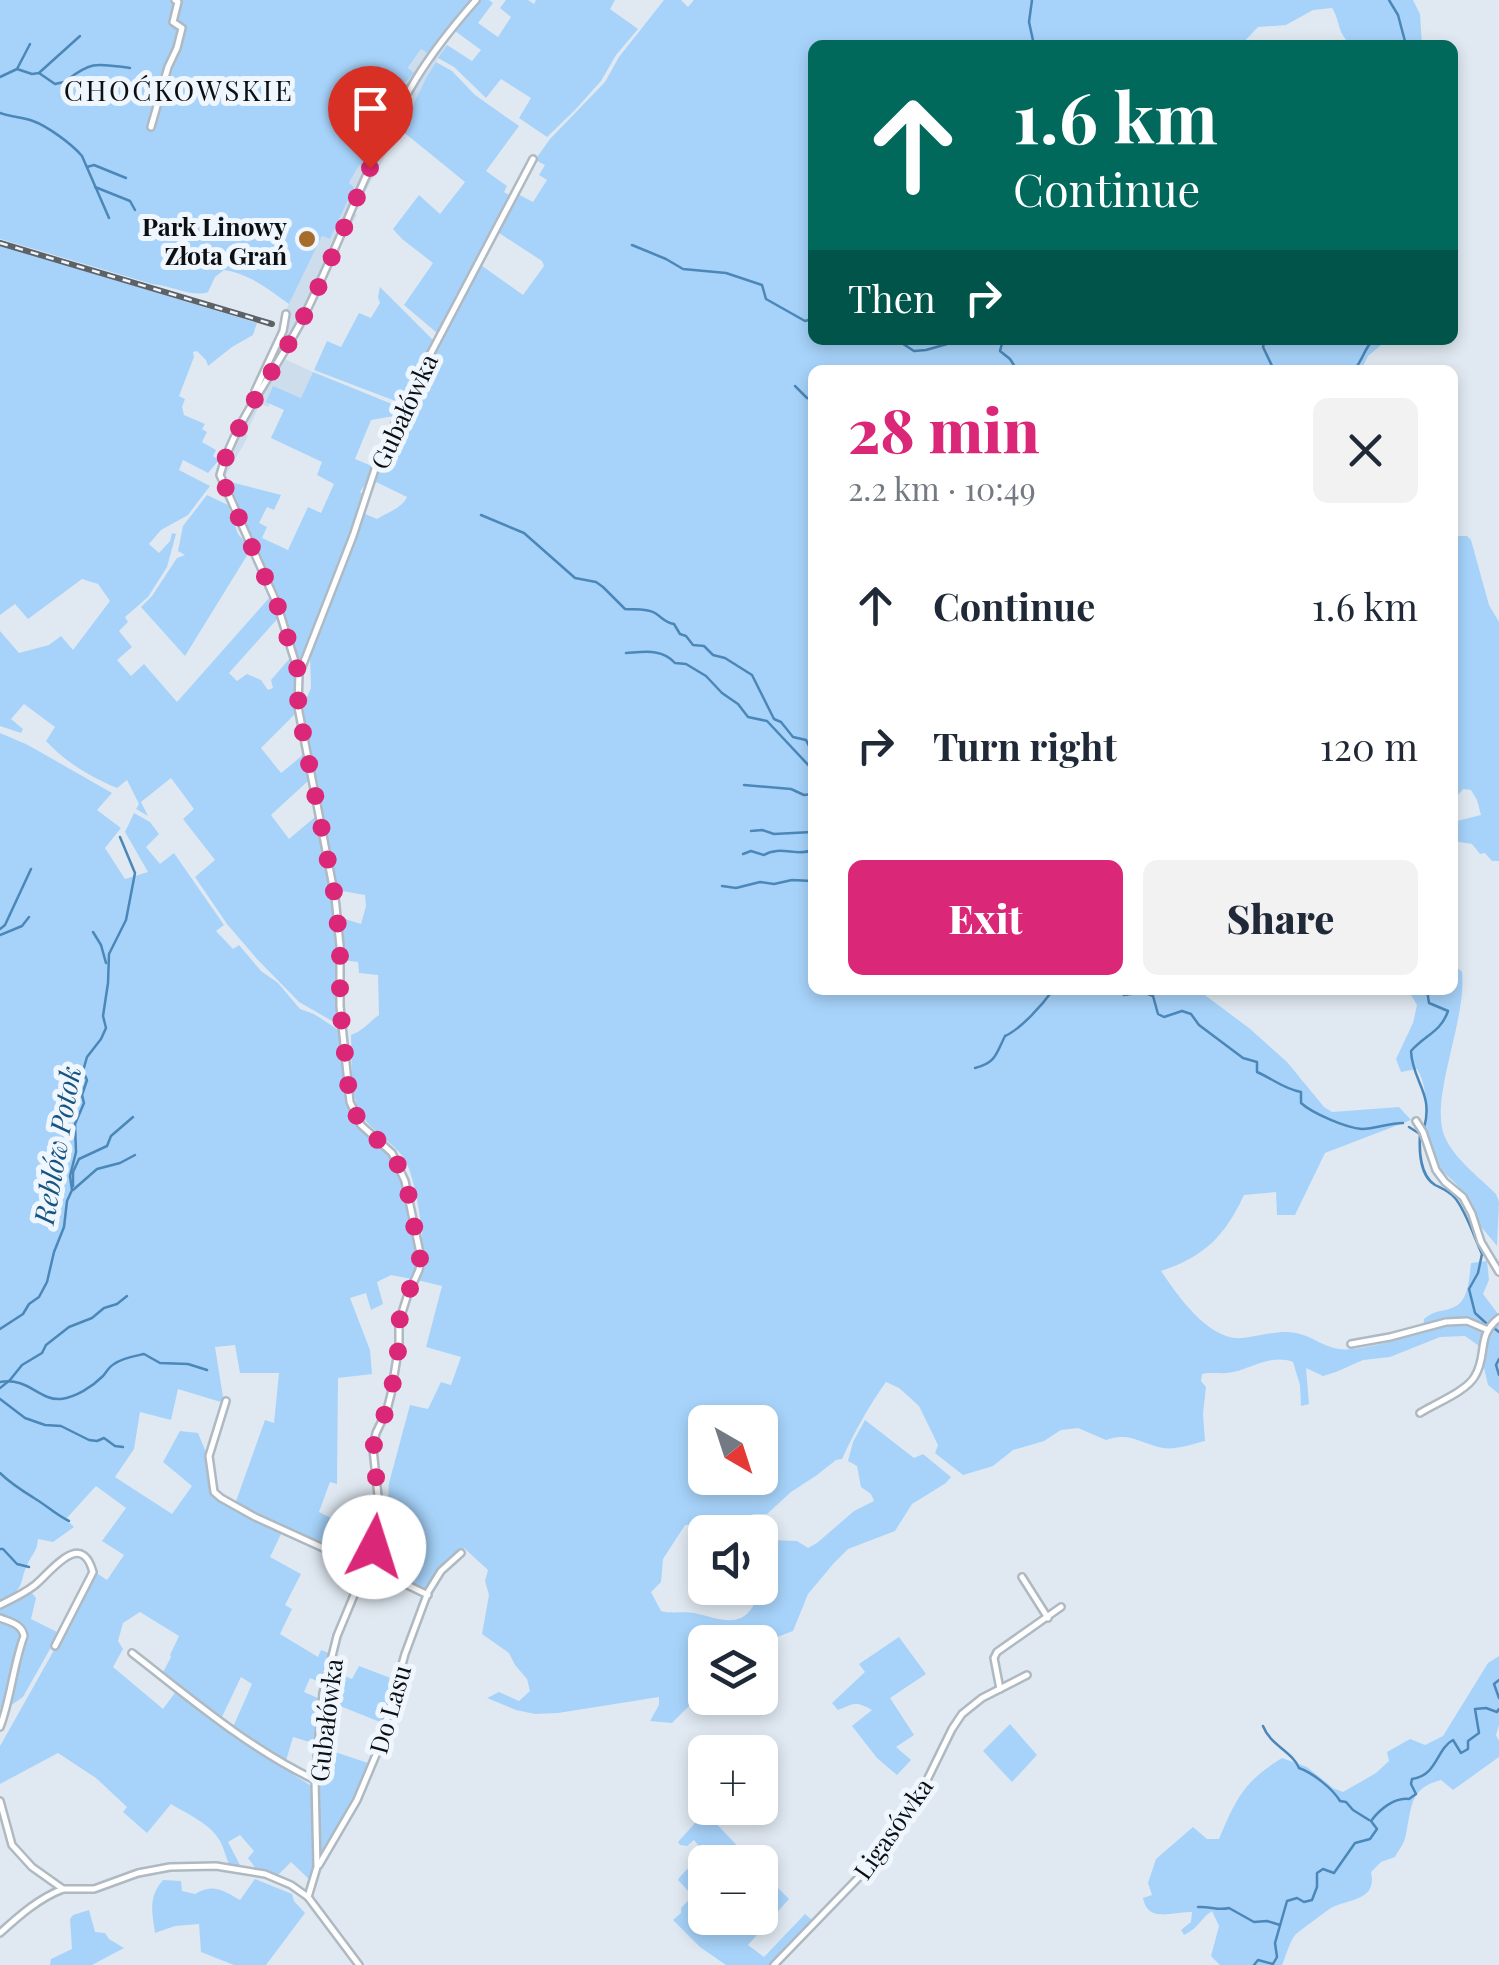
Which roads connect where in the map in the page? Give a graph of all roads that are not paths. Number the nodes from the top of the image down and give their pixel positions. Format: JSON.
{"nodes":[{"id":1,"x":175,"y":0,"type":"edge"},
{"id":2,"x":476,"y":0,"type":"edge"},
{"id":3,"x":151,"y":127,"type":"dead end"},
{"id":4,"x":533,"y":159,"type":"dead end"},
{"id":5,"x":286,"y":314,"type":"dead end"},
{"id":6,"x":255,"y":391,"type":"dead end"},
{"id":7,"x":299,"y":674,"type":"junction"},
{"id":8,"x":1416,"y":1121,"type":"dead end"},
{"id":9,"x":1499,"y":1272,"type":"edge"},
{"id":10,"x":1499,"y":1318,"type":"edge"},
{"id":11,"x":1488,"y":1330,"type":"junction"},
{"id":12,"x":1350,"y":1344,"type":"dead end"},
{"id":13,"x":226,"y":1401,"type":"dead end"},
{"id":14,"x":1420,"y":1413,"type":"dead end"},
{"id":15,"x":461,"y":1553,"type":"dead end"},
{"id":16,"x":365,"y":1566,"type":"junction"},
{"id":17,"x":1022,"y":1577,"type":"dead end"},
{"id":18,"x":428,"y":1594,"type":"junction"},
{"id":19,"x":0,"y":1605,"type":"edge"},
{"id":20,"x":1060,"y":1607,"type":"dead end"},
{"id":21,"x":0,"y":1618,"type":"edge"},
{"id":22,"x":1048,"y":1618,"type":"junction"},
{"id":23,"x":54,"y":1646,"type":"dead end"},
{"id":24,"x":132,"y":1653,"type":"dead end"},
{"id":25,"x":1027,"y":1675,"type":"dead end"},
{"id":26,"x":1000,"y":1689,"type":"junction"},
{"id":27,"x":0,"y":1728,"type":"edge"},
{"id":28,"x":315,"y":1780,"type":"junction"},
{"id":29,"x":0,"y":1802,"type":"edge"},
{"id":30,"x":317,"y":1867,"type":"junction"},
{"id":31,"x":63,"y":1890,"type":"junction"},
{"id":32,"x":308,"y":1897,"type":"junction"},
{"id":33,"x":2,"y":1929,"type":"edge"},
{"id":34,"x":358,"y":1965,"type":"edge"},
{"id":35,"x":774,"y":1965,"type":"edge"}],
"edges":[{"from":1,"to":3,"type":"street"},
{"from":2,"to":7,"type":"street","name":"Gubałówka"},
{"from":4,"to":7,"type":"street","name":"Gubałówka"},
{"from":5,"to":6,"type":"street"},
{"from":7,"to":16,"type":"street","name":"Gubałówka"},
{"from":8,"to":9,"type":"street"},
{"from":10,"to":11,"type":"street"},
{"from":11,"to":12,"type":"street"},
{"from":11,"to":14,"type":"street"},
{"from":13,"to":16,"type":"street"},
{"from":15,"to":18,"type":"street","name":"Do Lasu"},
{"from":16,"to":18,"type":"street"},
{"from":16,"to":28,"type":"street","name":"Gubałówka"},
{"from":17,"to":22,"type":"street"},
{"from":18,"to":30,"type":"street","name":"Do Lasu"},
{"from":19,"to":23,"type":"street"},
{"from":20,"to":22,"type":"street"},
{"from":21,"to":27,"type":"street"},
{"from":22,"to":26,"type":"street"},
{"from":24,"to":28,"type":"street"},
{"from":25,"to":26,"type":"street","name":"Ligasówka"},
{"from":26,"to":35,"type":"street","name":"Ligasówka"},
{"from":28,"to":30,"type":"street","name":"Gubałówka"},
{"from":29,"to":31,"type":"street"},
{"from":30,"to":32,"type":"street","name":"Gubałówka"},
{"from":31,"to":32,"type":"street"},
{"from":31,"to":33,"type":"street"},
{"from":32,"to":34,"type":"street"}]}
